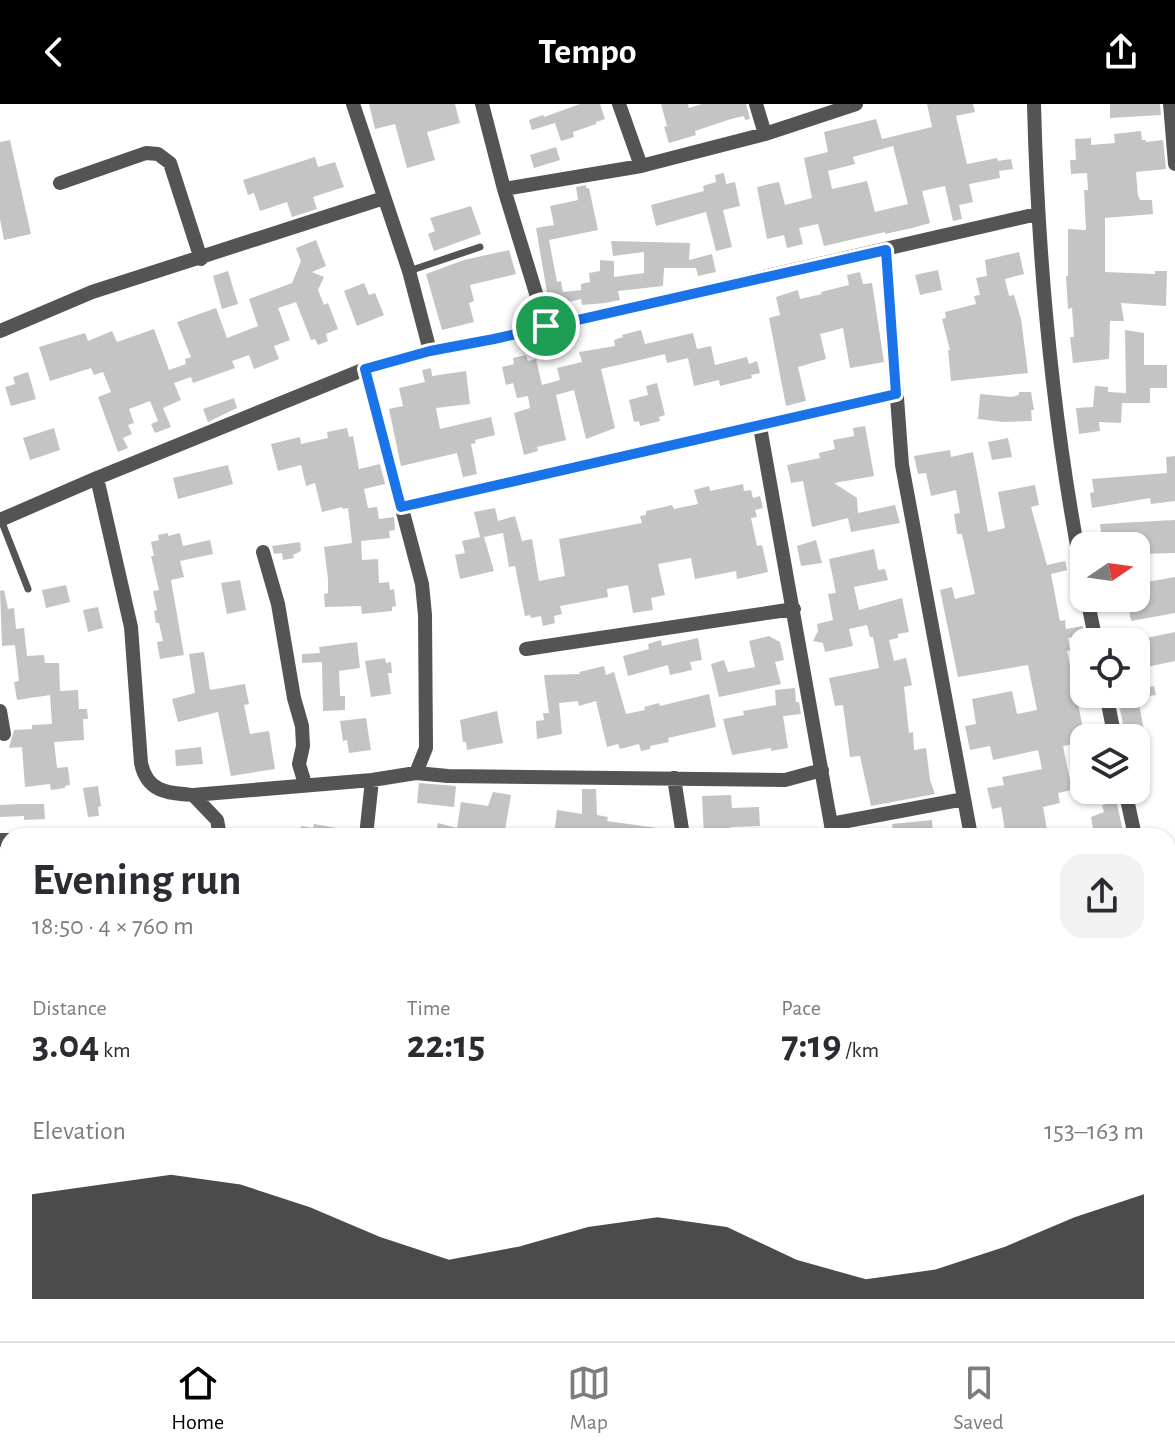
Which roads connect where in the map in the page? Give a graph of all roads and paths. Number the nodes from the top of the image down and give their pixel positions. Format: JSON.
{"nodes":[{"id":1,"x":353,"y":104,"type":"edge"},
{"id":2,"x":482,"y":104,"type":"edge"},
{"id":3,"x":619,"y":104,"type":"edge"},
{"id":4,"x":756,"y":104,"type":"edge"},
{"id":5,"x":856,"y":104,"type":"edge"},
{"id":6,"x":1034,"y":104,"type":"edge"},
{"id":7,"x":1170,"y":104,"type":"edge"},
{"id":8,"x":765,"y":134,"type":"junction"},
{"id":9,"x":1175,"y":164,"type":"edge"},
{"id":10,"x":641,"y":166,"type":"junction"},
{"id":11,"x":60,"y":183,"type":"dead end"},
{"id":12,"x":504,"y":189,"type":"junction"},
{"id":13,"x":384,"y":198,"type":"junction"},
{"id":14,"x":1037,"y":214,"type":"junction"},
{"id":15,"x":480,"y":247,"type":"dead end"},
{"id":16,"x":886,"y":250,"type":"junction"},
{"id":17,"x":201,"y":259,"type":"junction"},
{"id":18,"x":409,"y":271,"type":"junction"},
{"id":19,"x":546,"y":326,"type":"junction"},
{"id":20,"x":0,"y":331,"type":"edge"},
{"id":21,"x":430,"y":351,"type":"junction"},
{"id":22,"x":365,"y":369,"type":"junction"},
{"id":23,"x":896,"y":394,"type":"junction"},
{"id":24,"x":760,"y":427,"type":"junction"},
{"id":25,"x":97,"y":478,"type":"junction"},
{"id":26,"x":401,"y":507,"type":"junction"},
{"id":27,"x":0,"y":520,"type":"edge"},
{"id":28,"x":1075,"y":532,"type":"edge"},
{"id":29,"x":263,"y":552,"type":"dead end"},
{"id":30,"x":28,"y":589,"type":"dead end"},
{"id":31,"x":794,"y":609,"type":"junction"},
{"id":32,"x":526,"y":649,"type":"dead end"},
{"id":33,"x":0,"y":711,"type":"edge"},
{"id":34,"x":4,"y":734,"type":"dead end"},
{"id":35,"x":822,"y":770,"type":"junction"},
{"id":36,"x":416,"y":773,"type":"junction"},
{"id":37,"x":674,"y":778,"type":"junction"},
{"id":38,"x":372,"y":780,"type":"junction"},
{"id":39,"x":305,"y":784,"type":"junction"},
{"id":40,"x":193,"y":795,"type":"junction"},
{"id":41,"x":964,"y":799,"type":"junction"},
{"id":42,"x":1128,"y":804,"type":"edge"},
{"id":43,"x":218,"y":828,"type":"edge"},
{"id":44,"x":367,"y":828,"type":"edge"},
{"id":45,"x":682,"y":828,"type":"edge"},
{"id":46,"x":832,"y":828,"type":"edge"},
{"id":47,"x":841,"y":828,"type":"edge"},
{"id":48,"x":969,"y":828,"type":"edge"},
{"id":49,"x":1133,"y":828,"type":"edge"}],
"edges":[{"from":1,"to":13,"type":"street"},
{"from":2,"to":12,"type":"street"},
{"from":3,"to":10,"type":"street"},
{"from":4,"to":8,"type":"street"},
{"from":5,"to":8,"type":"street"},
{"from":6,"to":14,"type":"street"},
{"from":7,"to":9,"type":"street"},
{"from":8,"to":10,"type":"street"},
{"from":10,"to":12,"type":"street"},
{"from":11,"to":17,"type":"street"},
{"from":12,"to":19,"type":"street"},
{"from":13,"to":17,"type":"street"},
{"from":13,"to":18,"type":"street"},
{"from":14,"to":16,"type":"street"},
{"from":14,"to":28,"type":"street"},
{"from":15,"to":18,"type":"lane"},
{"from":16,"to":19,"type":"street"},
{"from":16,"to":23,"type":"street"},
{"from":17,"to":20,"type":"street"},
{"from":18,"to":21,"type":"street"},
{"from":19,"to":21,"type":"street"},
{"from":21,"to":22,"type":"street"},
{"from":22,"to":25,"type":"street"},
{"from":22,"to":26,"type":"street"},
{"from":23,"to":24,"type":"street"},
{"from":23,"to":41,"type":"street"},
{"from":24,"to":26,"type":"street"},
{"from":24,"to":31,"type":"street"},
{"from":25,"to":27,"type":"street"},
{"from":25,"to":40,"type":"street"},
{"from":26,"to":36,"type":"street"},
{"from":27,"to":30,"type":"lane"},
{"from":29,"to":39,"type":"street"},
{"from":31,"to":32,"type":"street"},
{"from":31,"to":35,"type":"street"},
{"from":33,"to":34,"type":"street"},
{"from":35,"to":37,"type":"street"},
{"from":35,"to":46,"type":"street"},
{"from":36,"to":37,"type":"street"},
{"from":36,"to":38,"type":"street"},
{"from":37,"to":45,"type":"street"},
{"from":38,"to":39,"type":"street"},
{"from":38,"to":44,"type":"street"},
{"from":39,"to":40,"type":"street"},
{"from":40,"to":43,"type":"street"},
{"from":41,"to":47,"type":"street"},
{"from":41,"to":48,"type":"street"},
{"from":42,"to":49,"type":"street"}]}
